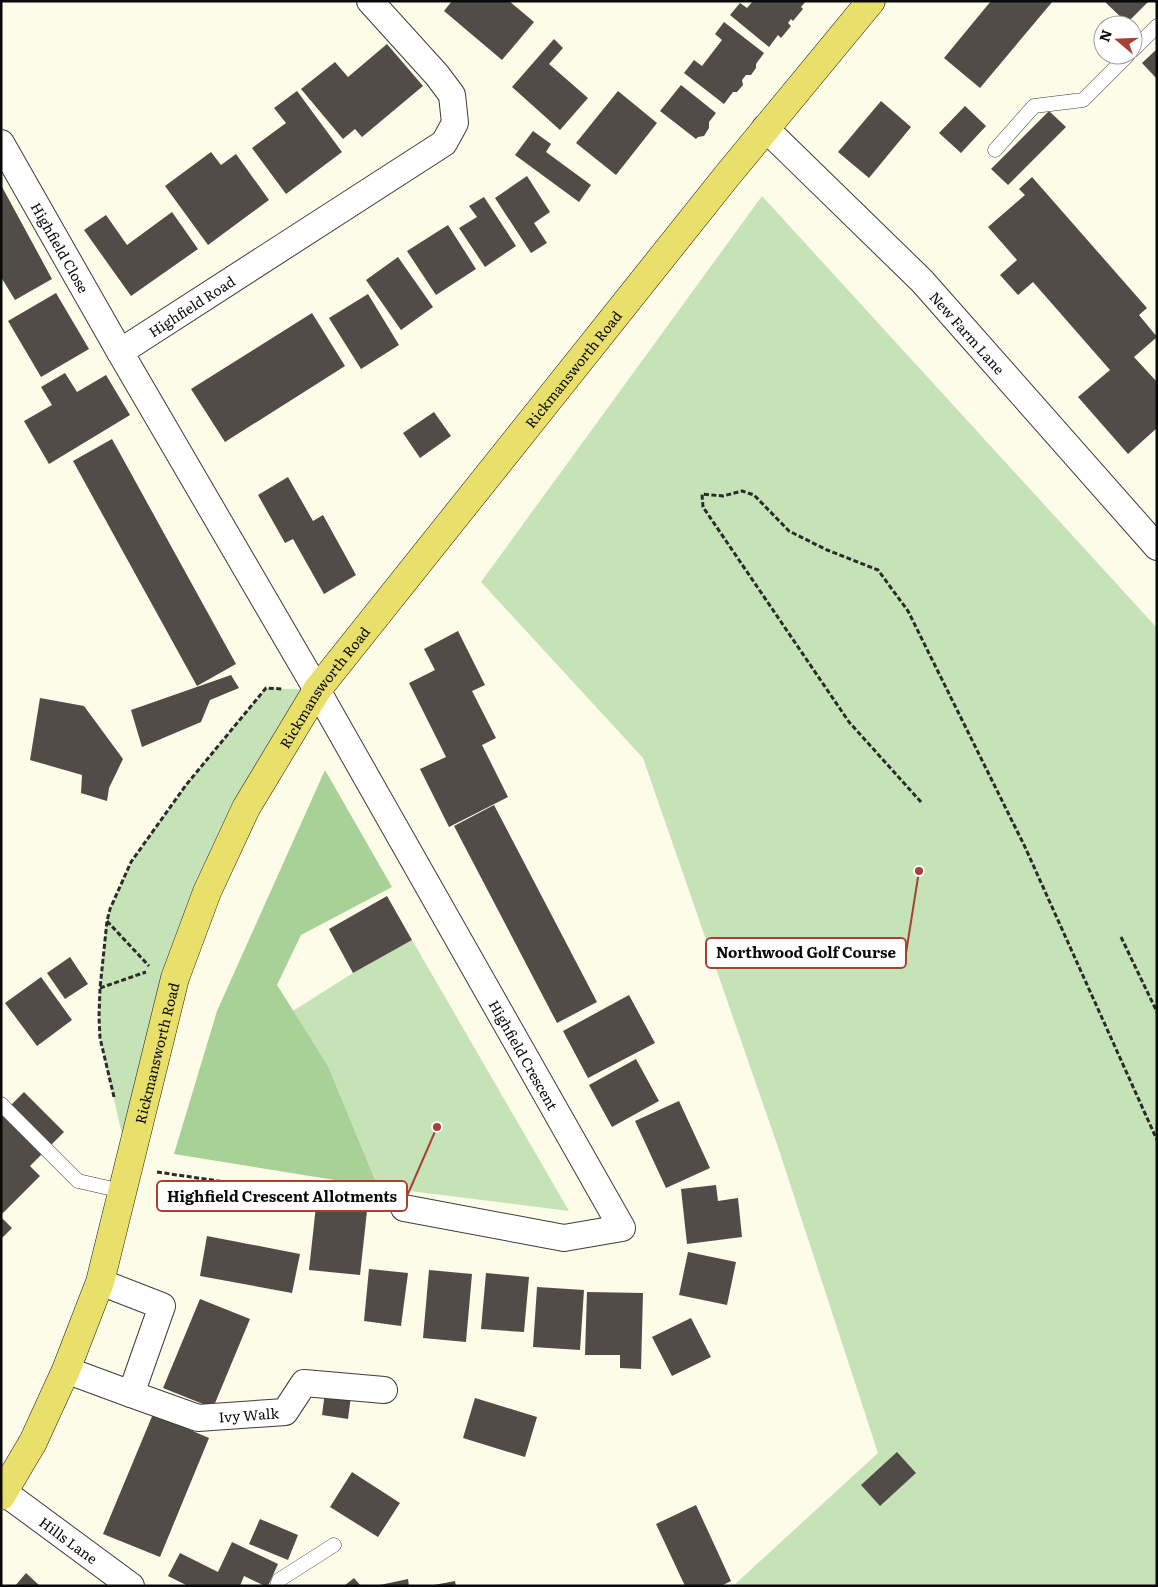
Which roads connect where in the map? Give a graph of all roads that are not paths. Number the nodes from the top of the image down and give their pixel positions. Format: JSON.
{"nodes":[{"id":1,"x":370,"y":1,"type":"edge"},
{"id":2,"x":871,"y":1,"type":"edge"},
{"id":3,"x":1157,"y":26,"type":"edge"},
{"id":4,"x":1143,"y":40,"type":"edge"},
{"id":5,"x":1118,"y":65,"type":"edge"},
{"id":6,"x":765,"y":128,"type":"junction"},
{"id":7,"x":1,"y":143,"type":"edge"},
{"id":8,"x":994,"y":150,"type":"dead end"},
{"id":9,"x":120,"y":352,"type":"junction"},
{"id":10,"x":1157,"y":548,"type":"edge"},
{"id":11,"x":317,"y":690,"type":"junction"},
{"id":12,"x":1,"y":1104,"type":"edge"},
{"id":13,"x":125,"y":1180,"type":"junction"},
{"id":14,"x":404,"y":1208,"type":"road end"},
{"id":15,"x":100,"y":1282,"type":"junction"},
{"id":16,"x":66,"y":1370,"type":"junction"},
{"id":17,"x":384,"y":1390,"type":"dead end"},
{"id":18,"x":131,"y":1394,"type":"junction"},
{"id":19,"x":3,"y":1495,"type":"edge"},
{"id":20,"x":334,"y":1545,"type":"dead end"},
{"id":21,"x":131,"y":1586,"type":"edge"},
{"id":22,"x":277,"y":1586,"type":"edge"}],
"edges":[{"from":1,"to":9,"type":"street","name":"Highfield Road"},
{"from":2,"to":6,"type":"main road","name":"Rickmansworth Road"},
{"from":3,"to":4,"type":"lane"},
{"from":5,"to":8,"type":"lane"},
{"from":6,"to":10,"type":"street","name":"New Farm Lane"},
{"from":6,"to":11,"type":"main road","name":"Rickmansworth Road"},
{"from":7,"to":9,"type":"street","name":"Highfield Close"},
{"from":9,"to":11,"type":"street"},
{"from":11,"to":13,"type":"main road","name":"Rickmansworth Road"},
{"from":11,"to":14,"type":"street","name":"Highfield Crescent"},
{"from":12,"to":13,"type":"lane"},
{"from":13,"to":15,"type":"main road","name":"Rickmansworth Road"},
{"from":15,"to":16,"type":"main road","name":"Rickmansworth Road"},
{"from":15,"to":18,"type":"street"},
{"from":16,"to":18,"type":"street","name":"Ivy Walk"},
{"from":16,"to":19,"type":"main road","name":"Rickmansworth Road"},
{"from":17,"to":18,"type":"street","name":"Ivy Walk"},
{"from":19,"to":21,"type":"street","name":"Hills Lane"},
{"from":20,"to":22,"type":"lane"}]}
